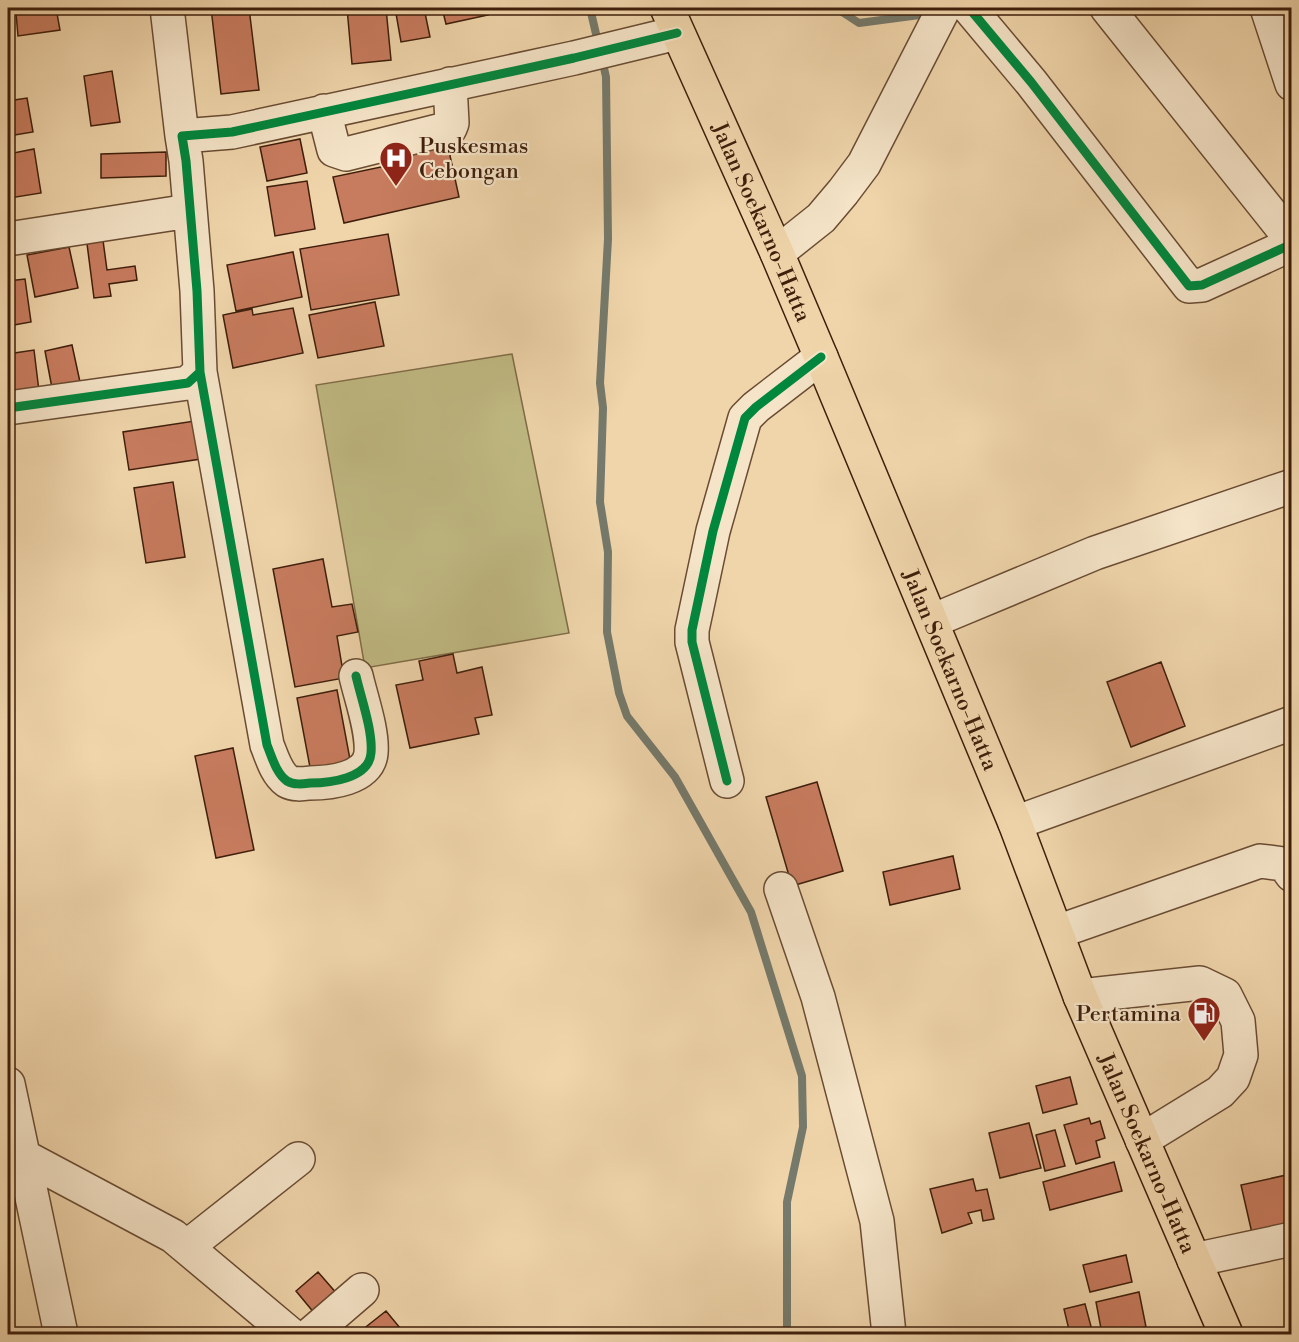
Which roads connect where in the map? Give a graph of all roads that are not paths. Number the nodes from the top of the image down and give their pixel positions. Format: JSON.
{"nodes":[{"id":1,"x":167,"y":8,"type":"edge"},
{"id":2,"x":944,"y":8,"type":"edge"},
{"id":3,"x":969,"y":8,"type":"edge"},
{"id":4,"x":1107,"y":8,"type":"edge"},
{"id":5,"x":1267,"y":8,"type":"edge"},
{"id":6,"x":672,"y":21,"type":"edge"},
{"id":7,"x":450,"y":84,"type":"junction"},
{"id":8,"x":1292,"y":84,"type":"edge"},
{"id":9,"x":324,"y":111,"type":"junction"},
{"id":10,"x":182,"y":136,"type":"junction"},
{"id":11,"x":189,"y":211,"type":"junction"},
{"id":12,"x":8,"y":239,"type":"edge"},
{"id":13,"x":1292,"y":242,"type":"edge"},
{"id":14,"x":777,"y":253,"type":"junction"},
{"id":15,"x":821,"y":357,"type":"junction"},
{"id":16,"x":200,"y":372,"type":"junction"},
{"id":17,"x":8,"y":408,"type":"edge"},
{"id":18,"x":1292,"y":486,"type":"edge"},
{"id":19,"x":932,"y":621,"type":"junction"},
{"id":20,"x":356,"y":676,"type":"dead end"},
{"id":21,"x":1292,"y":723,"type":"edge"},
{"id":22,"x":727,"y":781,"type":"dead end"},
{"id":23,"x":1015,"y":823,"type":"junction"},
{"id":24,"x":1292,"y":875,"type":"edge"},
{"id":25,"x":781,"y":889,"type":"dead end"},
{"id":26,"x":1057,"y":932,"type":"junction"},
{"id":27,"x":1080,"y":996,"type":"junction"},
{"id":28,"x":8,"y":1084,"type":"edge"},
{"id":29,"x":1142,"y":1140,"type":"junction"},
{"id":30,"x":15,"y":1153,"type":"edge"},
{"id":31,"x":298,"y":1159,"type":"dead end"},
{"id":32,"x":19,"y":1192,"type":"edge"},
{"id":33,"x":1292,"y":1239,"type":"edge"},
{"id":34,"x":188,"y":1246,"type":"junction"},
{"id":35,"x":1194,"y":1260,"type":"junction"},
{"id":36,"x":362,"y":1290,"type":"dead end"},
{"id":37,"x":61,"y":1335,"type":"edge"},
{"id":38,"x":290,"y":1335,"type":"edge"},
{"id":39,"x":310,"y":1335,"type":"edge"},
{"id":40,"x":889,"y":1335,"type":"edge"},
{"id":41,"x":1226,"y":1335,"type":"edge"}],
"edges":[{"from":1,"to":10,"type":"street"},
{"from":2,"to":14,"type":"street"},
{"from":3,"to":13,"type":"street"},
{"from":4,"to":13,"type":"street"},
{"from":5,"to":8,"type":"street"},
{"from":6,"to":7,"type":"street"},
{"from":6,"to":14,"type":"main road","name":"Jalan Soekarno-Hatta"},
{"from":7,"to":9,"type":"street"},
{"from":7,"to":9,"type":"street"},
{"from":9,"to":10,"type":"street"},
{"from":10,"to":11,"type":"street"},
{"from":11,"to":12,"type":"street"},
{"from":11,"to":16,"type":"street"},
{"from":14,"to":15,"type":"main road","name":"Jalan Soekarno-Hatta"},
{"from":15,"to":19,"type":"main road","name":"Jalan Soekarno-Hatta"},
{"from":15,"to":22,"type":"street"},
{"from":16,"to":17,"type":"street"},
{"from":16,"to":20,"type":"street"},
{"from":18,"to":19,"type":"street"},
{"from":19,"to":23,"type":"main road","name":"Jalan Soekarno-Hatta"},
{"from":21,"to":23,"type":"street"},
{"from":23,"to":26,"type":"main road","name":"Jalan Soekarno-Hatta"},
{"from":24,"to":26,"type":"street"},
{"from":25,"to":40,"type":"street"},
{"from":26,"to":27,"type":"main road","name":"Jalan Soekarno-Hatta"},
{"from":27,"to":29,"type":"main road","name":"Jalan Soekarno-Hatta"},
{"from":27,"to":29,"type":"street"},
{"from":28,"to":30,"type":"street"},
{"from":29,"to":35,"type":"main road","name":"Jalan Soekarno-Hatta"},
{"from":30,"to":32,"type":"street"},
{"from":30,"to":34,"type":"street"},
{"from":31,"to":34,"type":"street"},
{"from":32,"to":37,"type":"street"},
{"from":33,"to":35,"type":"street"},
{"from":34,"to":38,"type":"street"},
{"from":35,"to":41,"type":"main road","name":"Jalan Soekarno-Hatta"},
{"from":36,"to":39,"type":"street"}]}
